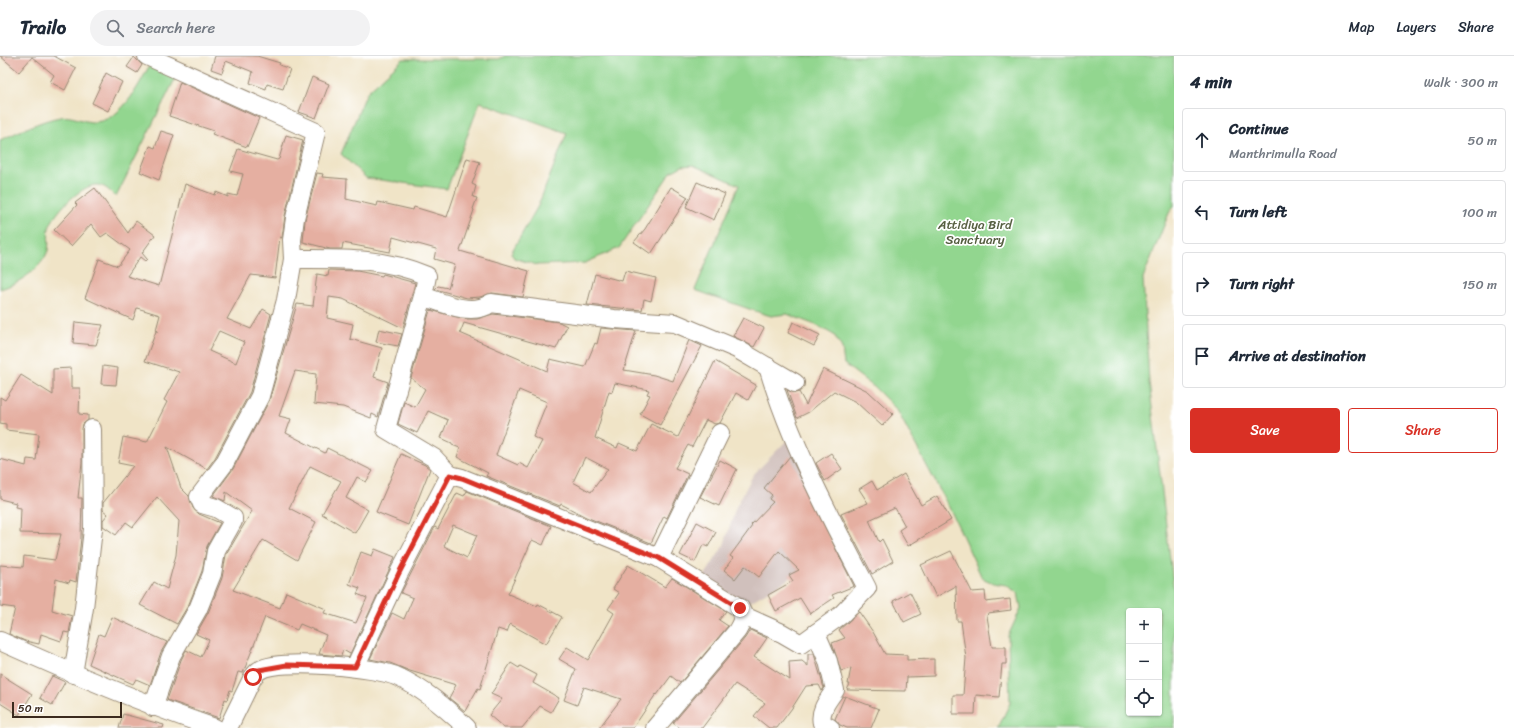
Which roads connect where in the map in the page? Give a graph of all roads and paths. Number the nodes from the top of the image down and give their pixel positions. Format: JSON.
{"nodes":[{"id":1,"x":147,"y":56,"type":"edge"},
{"id":2,"x":293,"y":259,"type":"junction"},
{"id":3,"x":423,"y":296,"type":"junction"},
{"id":4,"x":768,"y":367,"type":"junction"},
{"id":5,"x":795,"y":383,"type":"dead end"},
{"id":6,"x":92,"y":429,"type":"dead end"},
{"id":7,"x":720,"y":433,"type":"dead end"},
{"id":8,"x":450,"y":475,"type":"junction"},
{"id":9,"x":659,"y":558,"type":"junction"},
{"id":10,"x":744,"y":616,"type":"junction"},
{"id":11,"x":816,"y":633,"type":"junction"},
{"id":12,"x":0,"y":641,"type":"edge"},
{"id":13,"x":355,"y":667,"type":"junction"},
{"id":14,"x":73,"y":674,"type":"junction"},
{"id":15,"x":153,"y":707,"type":"junction"},
{"id":16,"x":215,"y":728,"type":"edge"},
{"id":17,"x":228,"y":728,"type":"edge"},
{"id":18,"x":466,"y":728,"type":"edge"},
{"id":19,"x":655,"y":728,"type":"edge"},
{"id":20,"x":830,"y":728,"type":"edge"}],
"edges":[{"from":1,"to":2,"type":"street"},
{"from":2,"to":3,"type":"street"},
{"from":2,"to":15,"type":"street"},
{"from":3,"to":4,"type":"street"},
{"from":3,"to":8,"type":"street"},
{"from":4,"to":5,"type":"street"},
{"from":4,"to":11,"type":"street"},
{"from":6,"to":14,"type":"street"},
{"from":7,"to":9,"type":"street"},
{"from":8,"to":9,"type":"street"},
{"from":8,"to":13,"type":"street"},
{"from":9,"to":10,"type":"street"},
{"from":10,"to":11,"type":"street"},
{"from":10,"to":19,"type":"street"},
{"from":11,"to":20,"type":"street"},
{"from":12,"to":14,"type":"street"},
{"from":13,"to":17,"type":"street"},
{"from":13,"to":18,"type":"street"},
{"from":14,"to":15,"type":"street"},
{"from":15,"to":16,"type":"street"}]}
